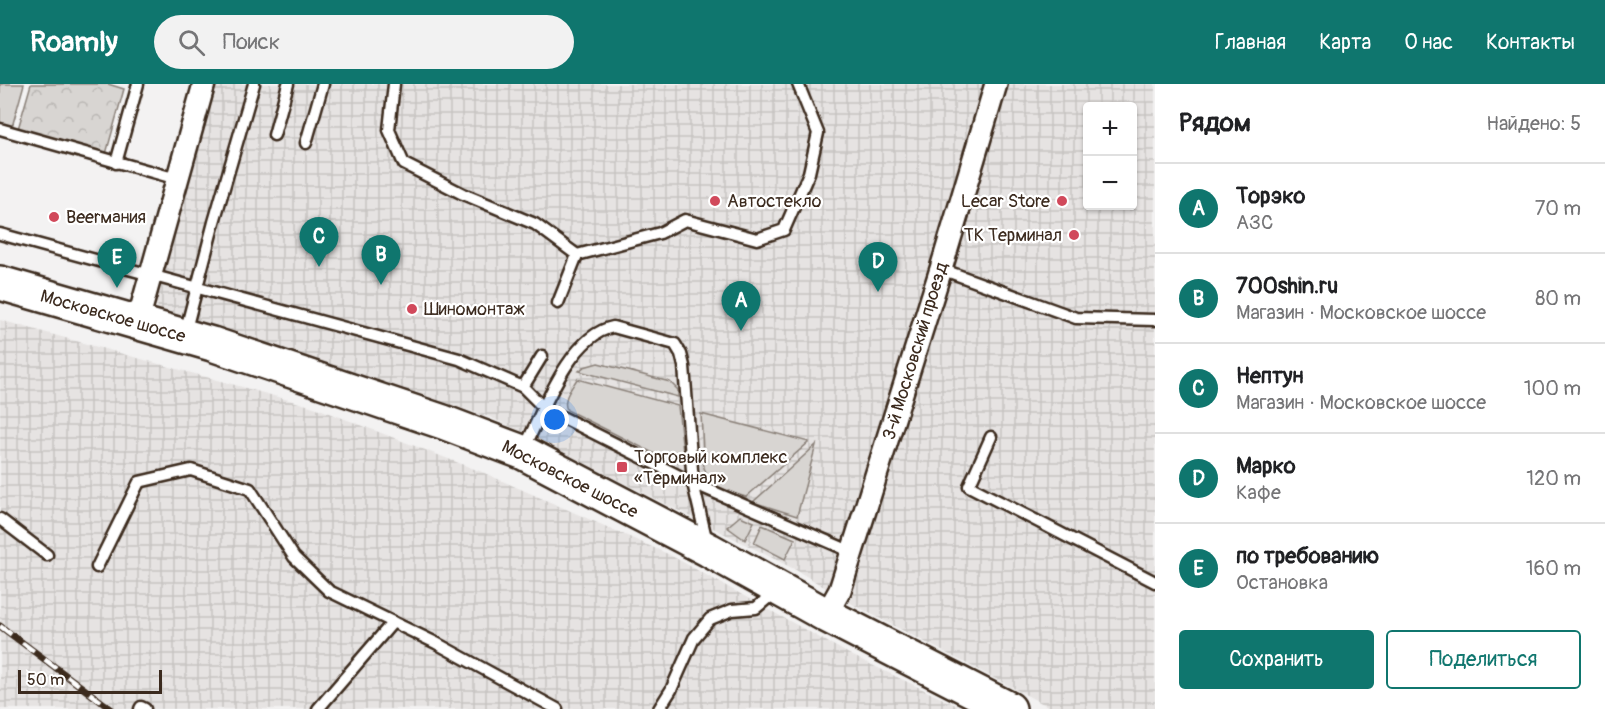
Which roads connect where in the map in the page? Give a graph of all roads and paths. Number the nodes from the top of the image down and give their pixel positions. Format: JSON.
{"nodes":[{"id":1,"x":138,"y":84,"type":"edge"},
{"id":2,"x":204,"y":84,"type":"edge"},
{"id":3,"x":254,"y":84,"type":"edge"},
{"id":4,"x":288,"y":84,"type":"edge"},
{"id":5,"x":322,"y":84,"type":"edge"},
{"id":6,"x":394,"y":84,"type":"edge"},
{"id":7,"x":798,"y":84,"type":"edge"},
{"id":8,"x":996,"y":84,"type":"edge"},
{"id":9,"x":0,"y":129,"type":"edge"},
{"id":10,"x":274,"y":135,"type":"dead end"},
{"id":11,"x":306,"y":143,"type":"dead end"},
{"id":12,"x":116,"y":163,"type":"junction"},
{"id":13,"x":177,"y":179,"type":"junction"},
{"id":14,"x":0,"y":234,"type":"edge"},
{"id":15,"x":577,"y":255,"type":"junction"},
{"id":16,"x":942,"y":269,"type":"junction"},
{"id":17,"x":151,"y":276,"type":"junction"},
{"id":18,"x":0,"y":283,"type":"edge"},
{"id":19,"x":196,"y":289,"type":"junction"},
{"id":20,"x":558,"y":303,"type":"dead end"},
{"id":21,"x":1155,"y":320,"type":"edge"},
{"id":22,"x":137,"y":324,"type":"junction"},
{"id":23,"x":184,"y":336,"type":"junction"},
{"id":24,"x":542,"y":356,"type":"dead end"},
{"id":25,"x":523,"y":387,"type":"junction"},
{"id":26,"x":544,"y":408,"type":"junction"},
{"id":27,"x":991,"y":437,"type":"dead end"},
{"id":28,"x":522,"y":452,"type":"junction"},
{"id":29,"x":693,"y":483,"type":"junction"},
{"id":30,"x":0,"y":519,"type":"edge"},
{"id":31,"x":709,"y":550,"type":"junction"},
{"id":32,"x":852,"y":552,"type":"junction"},
{"id":33,"x":47,"y":555,"type":"dead end"},
{"id":34,"x":97,"y":567,"type":"dead end"},
{"id":35,"x":1155,"y":582,"type":"edge"},
{"id":36,"x":778,"y":589,"type":"junction"},
{"id":37,"x":826,"y":615,"type":"junction"},
{"id":38,"x":393,"y":622,"type":"junction"},
{"id":39,"x":318,"y":709,"type":"edge"},
{"id":40,"x":557,"y":709,"type":"edge"},
{"id":41,"x":659,"y":709,"type":"edge"},
{"id":42,"x":1009,"y":709,"type":"edge"}],
"edges":[{"from":1,"to":12,"type":"lane"},
{"from":2,"to":13,"type":"street"},
{"from":3,"to":19,"type":"lane"},
{"from":4,"to":10,"type":"lane"},
{"from":5,"to":11,"type":"lane"},
{"from":6,"to":15,"type":"lane"},
{"from":7,"to":15,"type":"lane"},
{"from":8,"to":16,"type":"street","name":"3-й Московский проезд"},
{"from":9,"to":12,"type":"lane"},
{"from":12,"to":13,"type":"lane"},
{"from":13,"to":17,"type":"street"},
{"from":14,"to":17,"type":"lane"},
{"from":15,"to":20,"type":"lane"},
{"from":16,"to":21,"type":"lane"},
{"from":16,"to":32,"type":"street","name":"3-й Московский проезд"},
{"from":17,"to":19,"type":"lane"},
{"from":17,"to":22,"type":"street"},
{"from":18,"to":22,"type":"main road","name":"Московское шоссе"},
{"from":19,"to":23,"type":"lane"},
{"from":19,"to":25,"type":"lane"},
{"from":22,"to":23,"type":"main road","name":"Московское шоссе"},
{"from":23,"to":28,"type":"main road","name":"Московское шоссе"},
{"from":24,"to":25,"type":"lane"},
{"from":25,"to":26,"type":"lane"},
{"from":26,"to":28,"type":"lane"},
{"from":26,"to":29,"type":"lane"},
{"from":26,"to":29,"type":"lane"},
{"from":27,"to":35,"type":"lane"},
{"from":28,"to":31,"type":"main road","name":"Московское шоссе"},
{"from":29,"to":31,"type":"lane"},
{"from":29,"to":32,"type":"lane"},
{"from":30,"to":33,"type":"lane"},
{"from":31,"to":36,"type":"main road","name":"Московское шоссе"},
{"from":32,"to":37,"type":"street","name":"3-й Московский проезд"},
{"from":34,"to":38,"type":"lane"},
{"from":36,"to":37,"type":"main road","name":"Московское шоссе"},
{"from":36,"to":41,"type":"lane"},
{"from":37,"to":42,"type":"main road","name":"Московское шоссе"},
{"from":38,"to":39,"type":"lane"},
{"from":38,"to":40,"type":"lane"}]}
